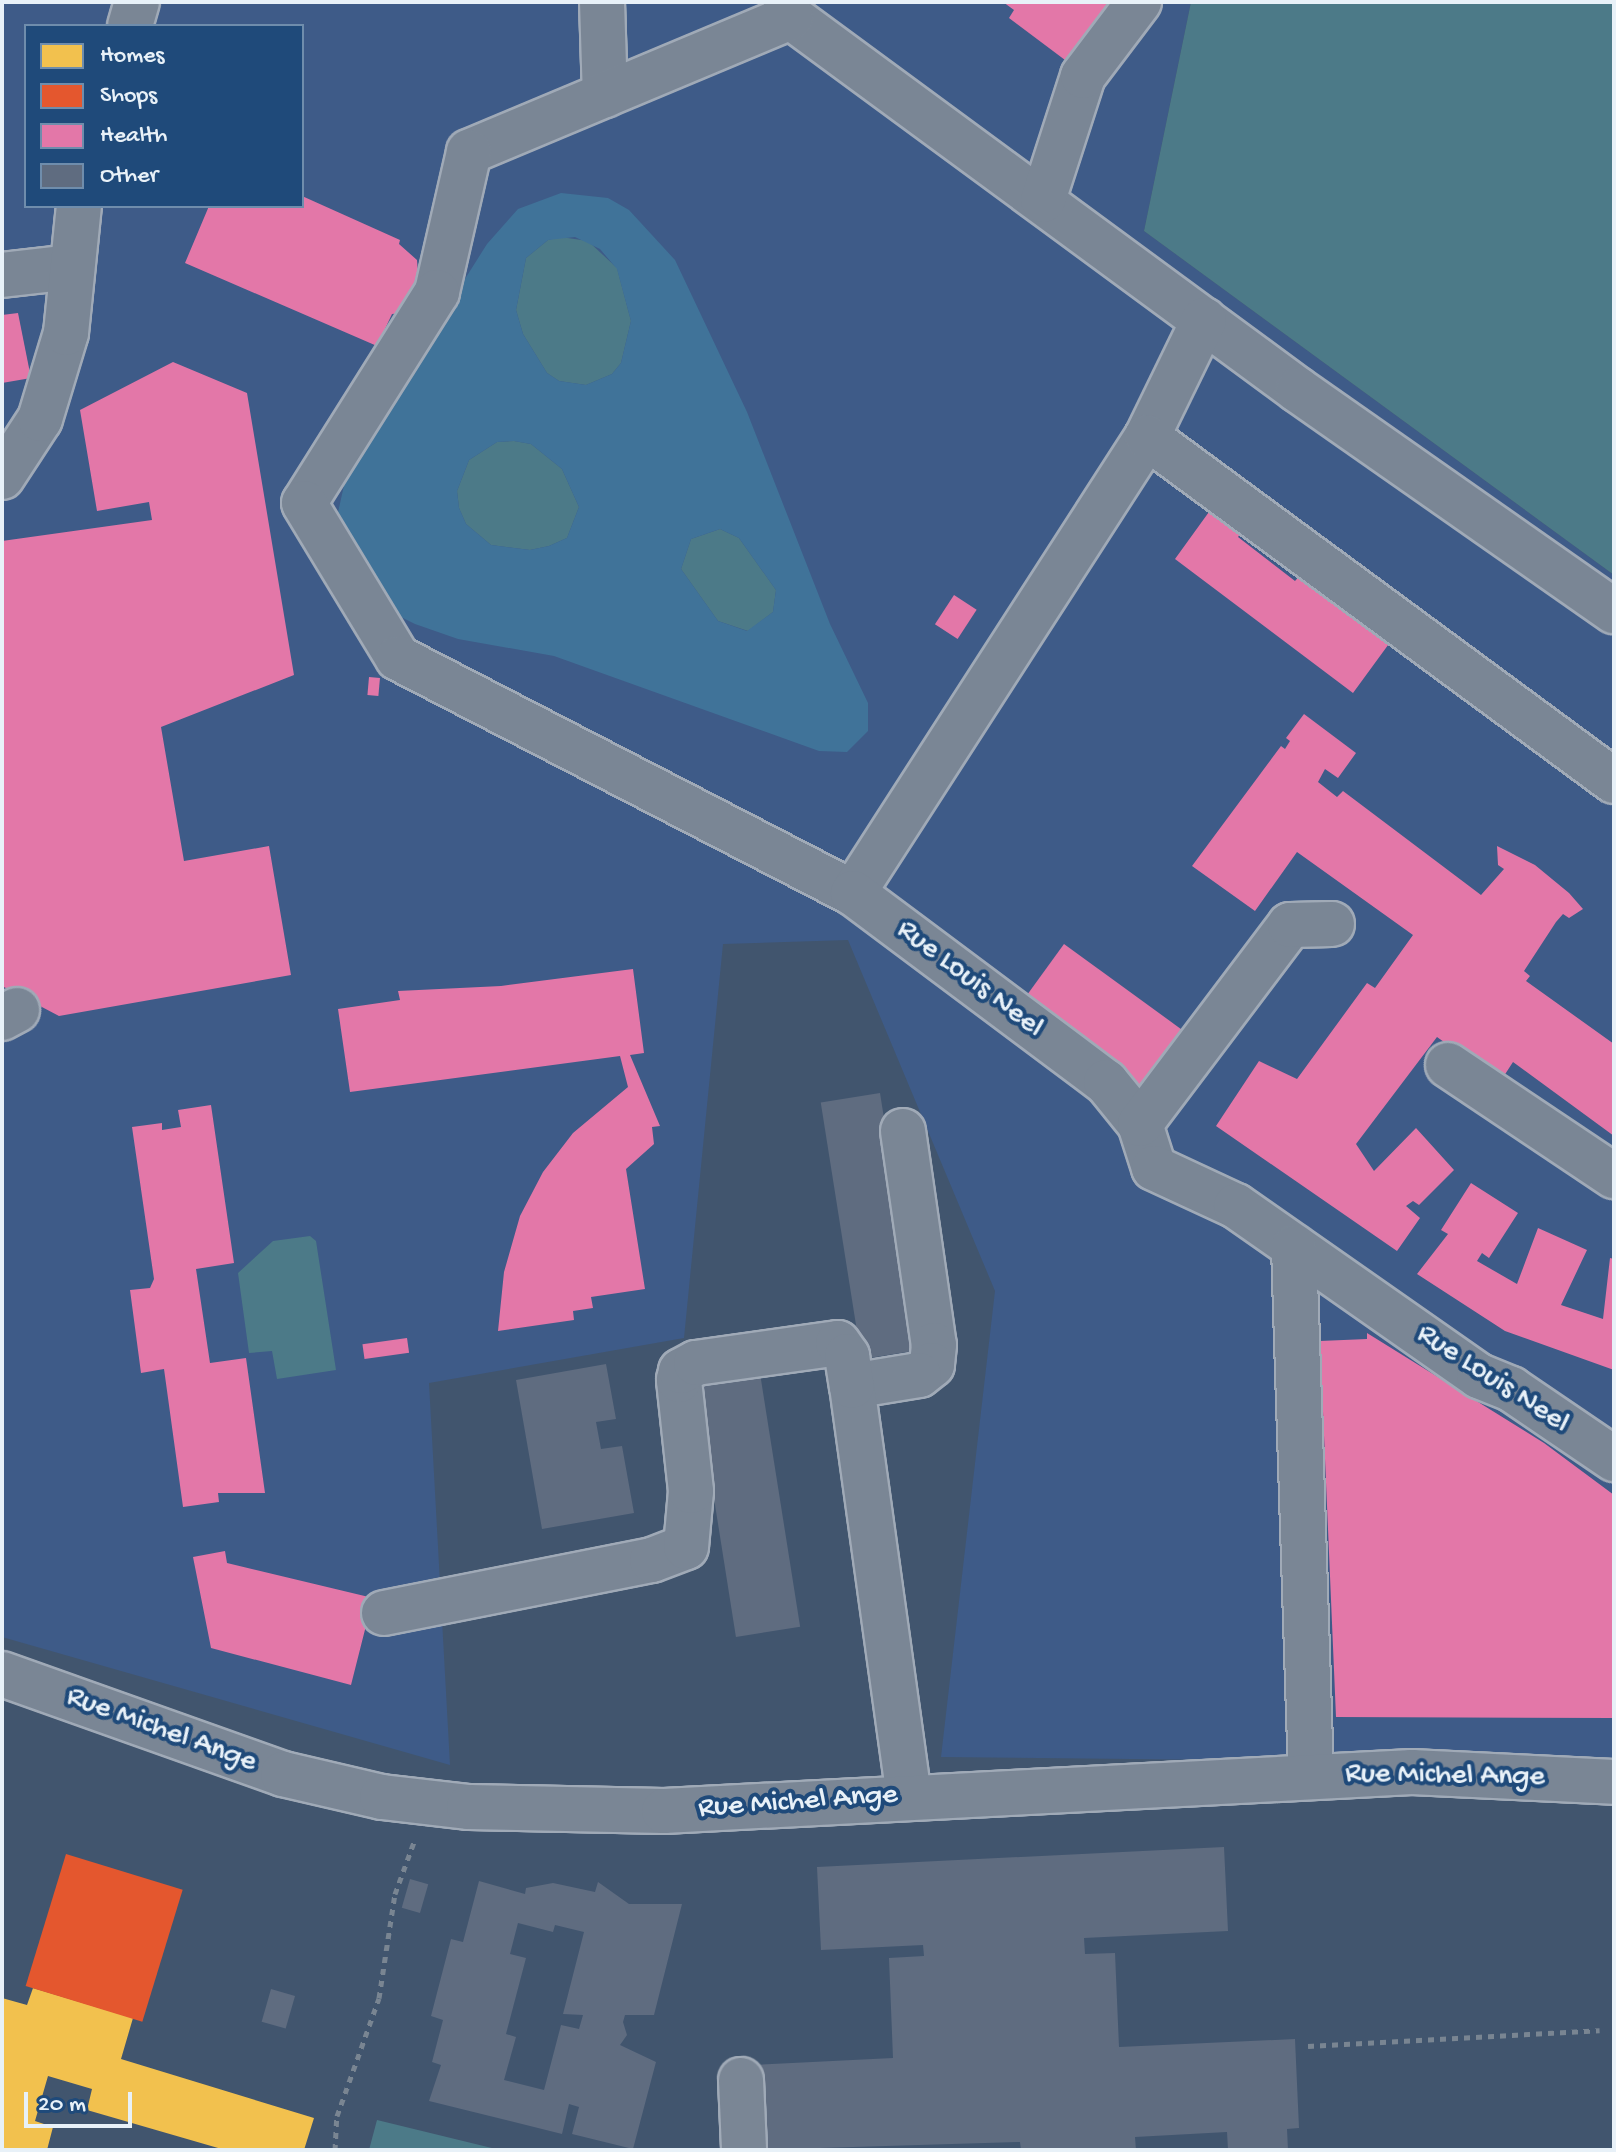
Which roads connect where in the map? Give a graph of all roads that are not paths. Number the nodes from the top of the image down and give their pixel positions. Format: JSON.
{"nodes":[{"id":1,"x":137,"y":2,"type":"edge"},
{"id":2,"x":602,"y":2,"type":"edge"},
{"id":3,"x":1139,"y":2,"type":"edge"},
{"id":4,"x":788,"y":9,"type":"edge"},
{"id":5,"x":131,"y":24,"type":"edge"},
{"id":6,"x":605,"y":95,"type":"junction"},
{"id":7,"x":1043,"y":200,"type":"junction"},
{"id":8,"x":79,"y":208,"type":"edge"},
{"id":9,"x":71,"y":267,"type":"junction"},
{"id":10,"x":2,"y":275,"type":"edge"},
{"id":11,"x":1204,"y":320,"type":"junction"},
{"id":12,"x":1147,"y":437,"type":"junction"},
{"id":13,"x":2,"y":477,"type":"edge"},
{"id":14,"x":1614,"y":611,"type":"edge"},
{"id":15,"x":1614,"y":781,"type":"edge"},
{"id":16,"x":853,"y":893,"type":"junction"},
{"id":17,"x":1332,"y":924,"type":"dead end"},
{"id":18,"x":1448,"y":1065,"type":"dead end"},
{"id":19,"x":1140,"y":1124,"type":"junction"},
{"id":20,"x":903,"y":1131,"type":"dead end"},
{"id":21,"x":1614,"y":1176,"type":"edge"},
{"id":22,"x":1294,"y":1247,"type":"junction"},
{"id":23,"x":852,"y":1386,"type":"junction"},
{"id":24,"x":1614,"y":1459,"type":"edge"},
{"id":25,"x":384,"y":1613,"type":"dead end"},
{"id":26,"x":2,"y":1674,"type":"edge"},
{"id":27,"x":1311,"y":1777,"type":"junction"},
{"id":28,"x":1614,"y":1782,"type":"edge"},
{"id":29,"x":909,"y":1795,"type":"junction"},
{"id":30,"x":741,"y":2080,"type":"dead end"},
{"id":31,"x":744,"y":2150,"type":"edge"}],
"edges":[{"from":1,"to":5,"type":"street"},
{"from":2,"to":6,"type":"street"},
{"from":3,"to":7,"type":"street"},
{"from":4,"to":6,"type":"street"},
{"from":4,"to":7,"type":"street"},
{"from":6,"to":16,"type":"street","name":"Rue Louis Neel"},
{"from":7,"to":11,"type":"street"},
{"from":8,"to":9,"type":"street"},
{"from":9,"to":10,"type":"street"},
{"from":9,"to":13,"type":"street"},
{"from":11,"to":12,"type":"street"},
{"from":11,"to":14,"type":"street"},
{"from":12,"to":15,"type":"street"},
{"from":12,"to":16,"type":"street"},
{"from":16,"to":19,"type":"street","name":"Rue Louis Neel"},
{"from":17,"to":19,"type":"street"},
{"from":18,"to":21,"type":"street"},
{"from":19,"to":22,"type":"street","name":"Rue Louis Neel"},
{"from":20,"to":23,"type":"street"},
{"from":22,"to":24,"type":"street","name":"Rue Louis Neel"},
{"from":22,"to":27,"type":"street"},
{"from":23,"to":25,"type":"street"},
{"from":23,"to":29,"type":"street"},
{"from":26,"to":29,"type":"street","name":"Rue Michel Ange"},
{"from":27,"to":28,"type":"street","name":"Rue Michel Ange"},
{"from":27,"to":29,"type":"street","name":"Rue Michel Ange"},
{"from":30,"to":31,"type":"street"}]}
